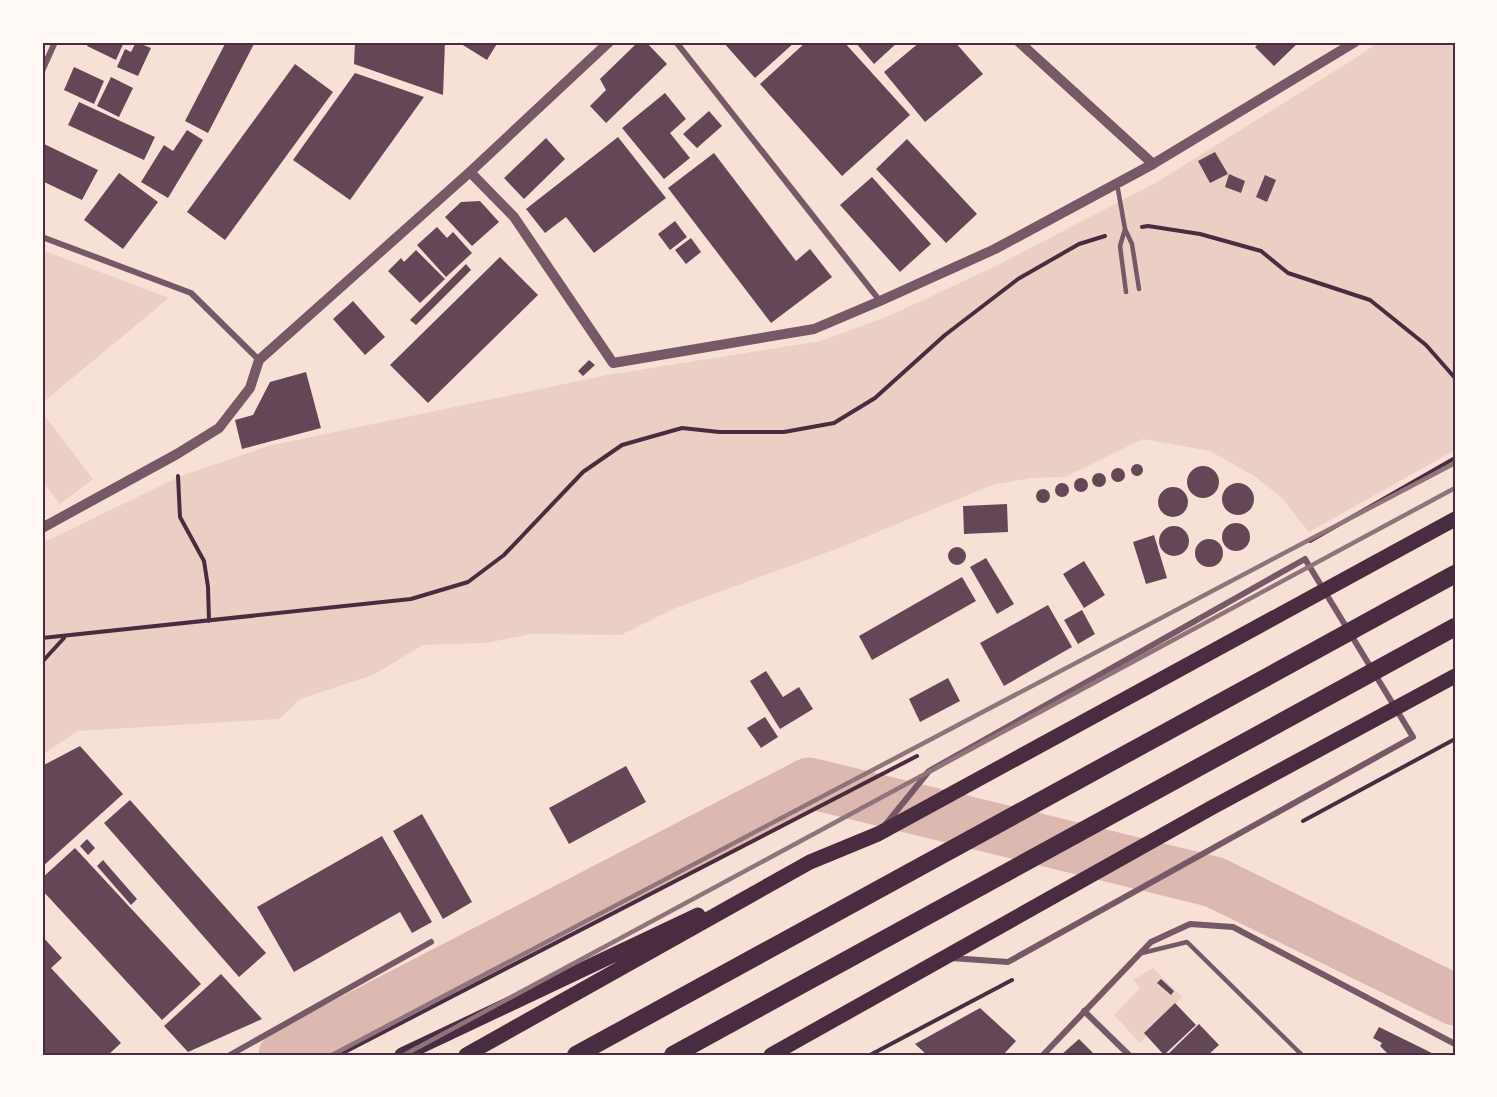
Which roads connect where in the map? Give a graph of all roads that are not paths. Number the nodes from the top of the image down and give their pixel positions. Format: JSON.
{"nodes":[{"id":1,"x":609,"y":42,"type":"edge"},
{"id":2,"x":676,"y":42,"type":"edge"},
{"id":3,"x":1018,"y":42,"type":"edge"},
{"id":4,"x":1355,"y":42,"type":"edge"},
{"id":5,"x":52,"y":43,"type":"edge"},
{"id":6,"x":42,"y":71,"type":"edge"},
{"id":7,"x":1153,"y":164,"type":"junction"},
{"id":8,"x":470,"y":172,"type":"junction"},
{"id":9,"x":1117,"y":184,"type":"junction"},
{"id":10,"x":1125,"y":230,"type":"junction"},
{"id":11,"x":42,"y":237,"type":"edge"},
{"id":12,"x":1139,"y":289,"type":"dead end"},
{"id":13,"x":1126,"y":292,"type":"dead end"},
{"id":14,"x":880,"y":301,"type":"junction"},
{"id":15,"x":259,"y":360,"type":"junction"},
{"id":16,"x":1455,"y":519,"type":"edge"},
{"id":17,"x":42,"y":528,"type":"edge"},
{"id":18,"x":1455,"y":574,"type":"edge"},
{"id":19,"x":1455,"y":627,"type":"edge"},
{"id":20,"x":1455,"y":676,"type":"edge"},
{"id":21,"x":878,"y":834,"type":"junction"},
{"id":22,"x":810,"y":862,"type":"junction"},
{"id":23,"x":431,"y":942,"type":"dead end"},
{"id":24,"x":1139,"y":954,"type":"junction"},
{"id":25,"x":946,"y":957,"type":"junction"},
{"id":26,"x":1084,"y":1011,"type":"junction"},
{"id":27,"x":1455,"y":1044,"type":"edge"},
{"id":28,"x":230,"y":1055,"type":"edge"},
{"id":29,"x":402,"y":1055,"type":"edge"},
{"id":30,"x":466,"y":1055,"type":"edge"},
{"id":31,"x":576,"y":1055,"type":"edge"},
{"id":32,"x":673,"y":1055,"type":"edge"},
{"id":33,"x":771,"y":1055,"type":"edge"},
{"id":34,"x":1043,"y":1055,"type":"edge"},
{"id":35,"x":1129,"y":1055,"type":"edge"},
{"id":36,"x":1302,"y":1055,"type":"edge"}],
"edges":[{"from":1,"to":8,"type":"street"},
{"from":2,"to":14,"type":"street"},
{"from":3,"to":7,"type":"street"},
{"from":4,"to":7,"type":"street"},
{"from":5,"to":6,"type":"street"},
{"from":7,"to":9,"type":"street"},
{"from":8,"to":14,"type":"street"},
{"from":8,"to":15,"type":"street"},
{"from":9,"to":10,"type":"lane"},
{"from":9,"to":14,"type":"street"},
{"from":10,"to":12,"type":"lane"},
{"from":10,"to":13,"type":"lane"},
{"from":11,"to":15,"type":"street"},
{"from":15,"to":17,"type":"street"},
{"from":16,"to":21,"type":"main road"},
{"from":18,"to":31,"type":"highway"},
{"from":19,"to":32,"type":"highway"},
{"from":20,"to":25,"type":"main road"},
{"from":21,"to":22,"type":"main road"},
{"from":21,"to":25,"type":"street"},
{"from":22,"to":29,"type":"main road"},
{"from":22,"to":30,"type":"main road"},
{"from":23,"to":28,"type":"street"},
{"from":24,"to":26,"type":"street"},
{"from":24,"to":27,"type":"street"},
{"from":24,"to":36,"type":"lane"},
{"from":25,"to":33,"type":"main road"},
{"from":26,"to":34,"type":"street"},
{"from":26,"to":35,"type":"street"}]}
